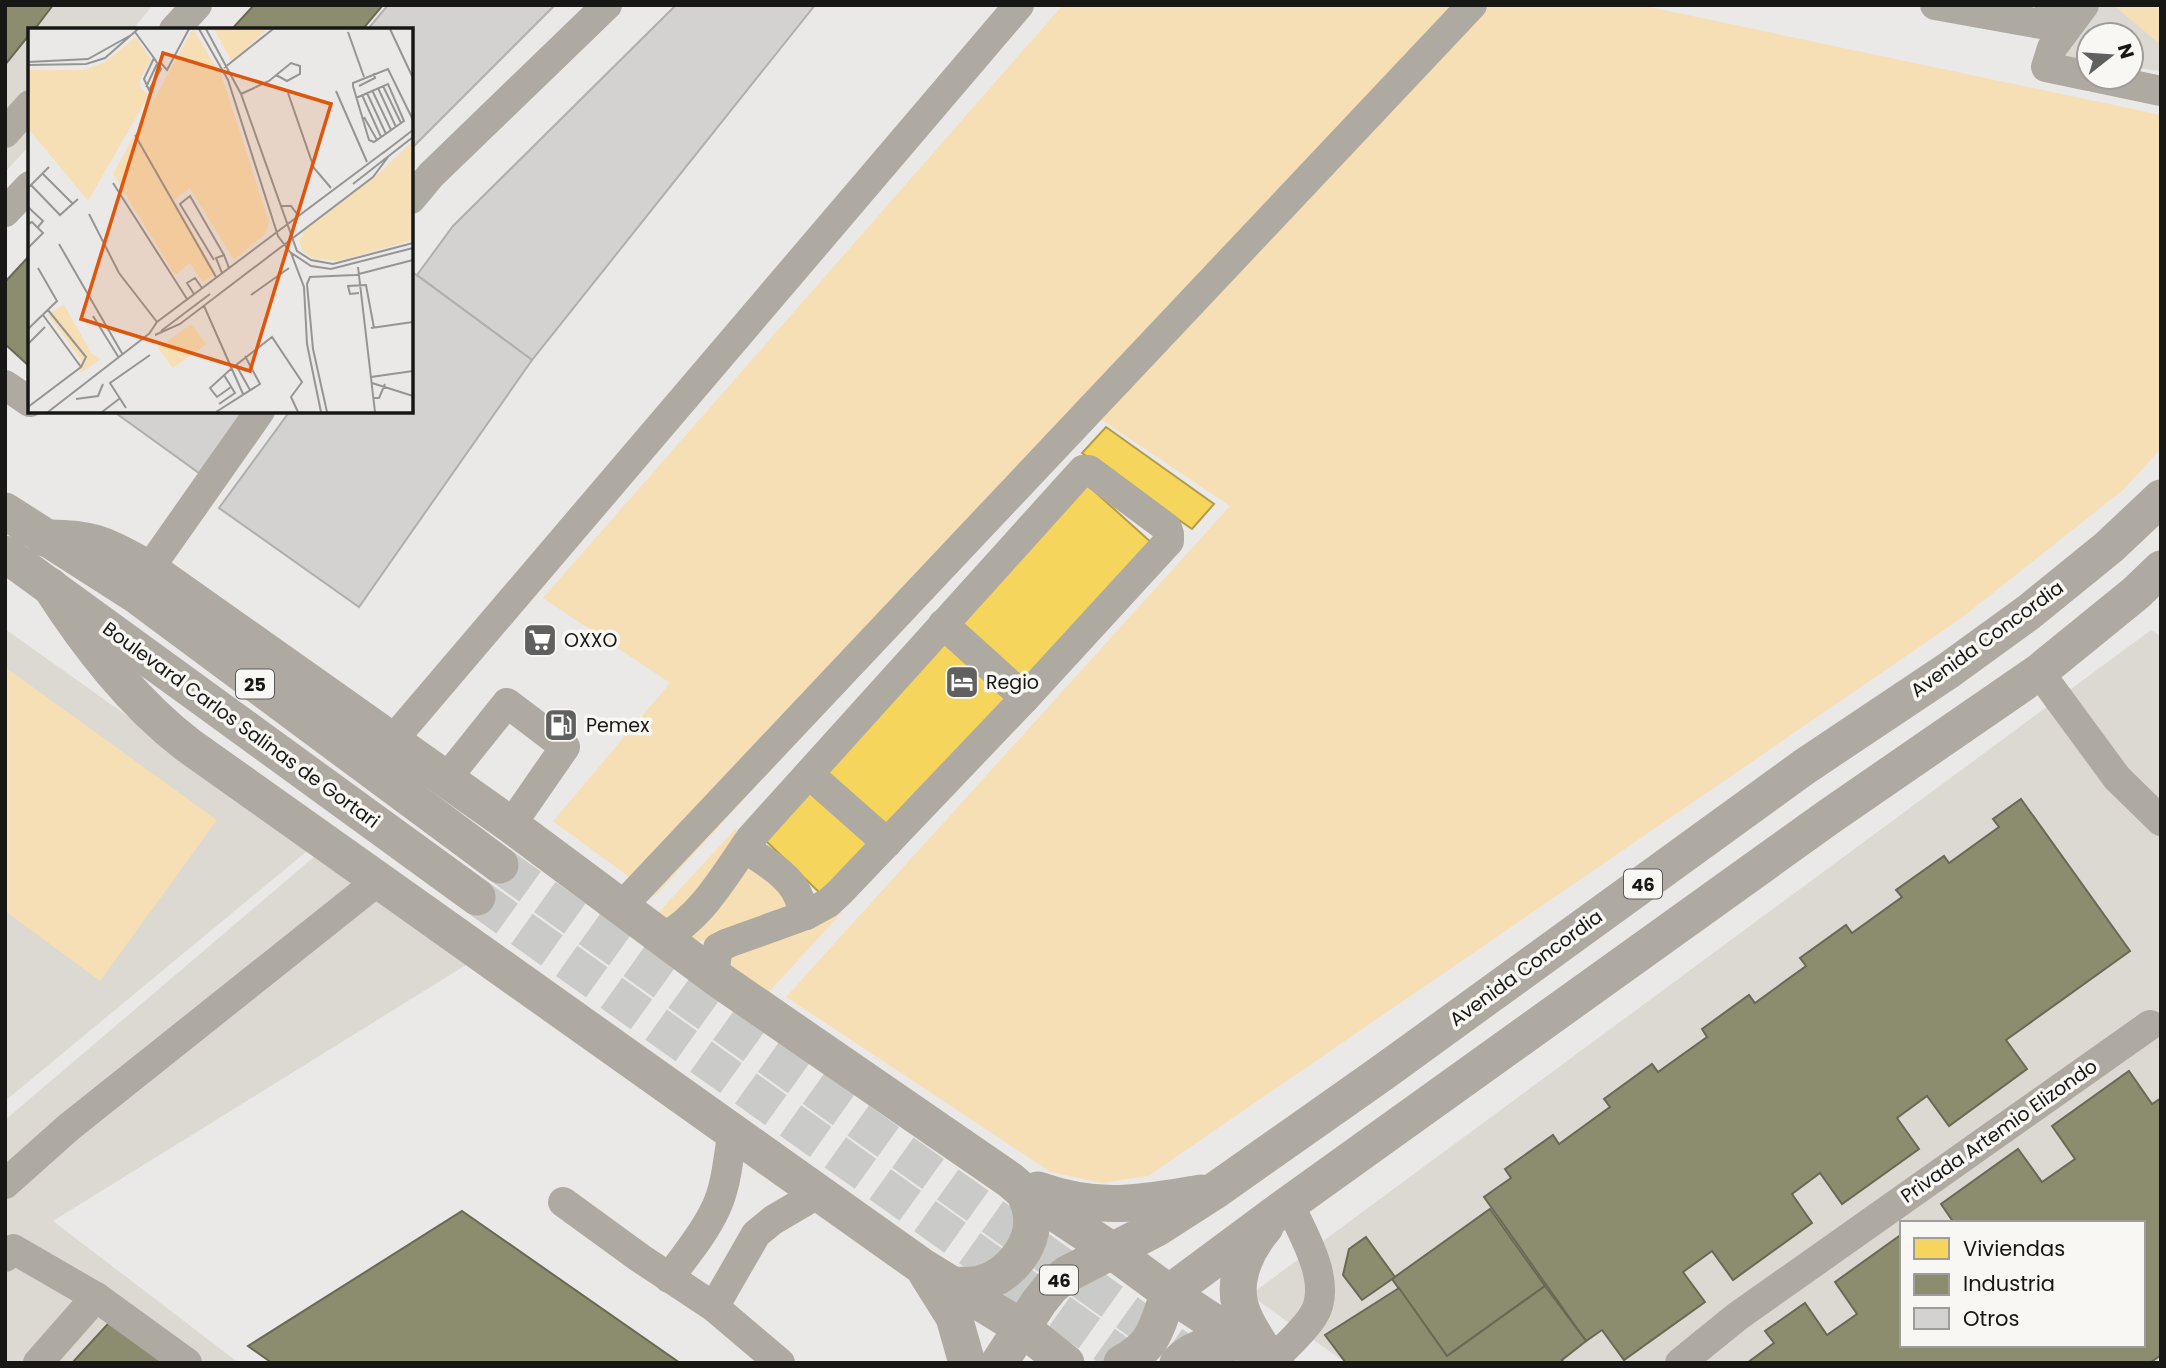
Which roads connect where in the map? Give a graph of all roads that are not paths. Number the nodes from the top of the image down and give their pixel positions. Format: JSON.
{"nodes":[{"id":1,"x":197,"y":5,"type":"edge"},
{"id":2,"x":607,"y":5,"type":"edge"},
{"id":3,"x":1019,"y":5,"type":"edge"},
{"id":4,"x":1472,"y":5,"type":"edge"},
{"id":5,"x":1935,"y":5,"type":"edge"},
{"id":6,"x":2084,"y":5,"type":"edge"},
{"id":7,"x":2048,"y":15,"type":"edge"},
{"id":8,"x":176,"y":28,"type":"edge"},
{"id":9,"x":2075,"y":73,"type":"edge"},
{"id":10,"x":28,"y":107,"type":"edge"},
{"id":11,"x":5,"y":133,"type":"edge"},
{"id":12,"x":28,"y":188,"type":"edge"},
{"id":13,"x":413,"y":196,"type":"edge"},
{"id":14,"x":5,"y":212,"type":"edge"},
{"id":15,"x":5,"y":385,"type":"edge"},
{"id":16,"x":28,"y":401,"type":"edge"},
{"id":17,"x":259,"y":413,"type":"edge"},
{"id":18,"x":2161,"y":498,"type":"edge"},
{"id":19,"x":5,"y":511,"type":"edge"},
{"id":20,"x":44,"y":538,"type":"junction"},
{"id":21,"x":5,"y":554,"type":"edge"},
{"id":22,"x":149,"y":569,"type":"junction"},
{"id":23,"x":2161,"y":569,"type":"edge"},
{"id":24,"x":50,"y":586,"type":"junction"},
{"id":25,"x":943,"y":624,"type":"junction"},
{"id":26,"x":2039,"y":672,"type":"junction"},
{"id":27,"x":1025,"y":698,"type":"junction"},
{"id":28,"x":392,"y":741,"type":"junction"},
{"id":29,"x":809,"y":774,"type":"junction"},
{"id":30,"x":446,"y":779,"type":"junction"},
{"id":31,"x":2161,"y":821,"type":"edge"},
{"id":32,"x":511,"y":825,"type":"junction"},
{"id":33,"x":887,"y":843,"type":"junction"},
{"id":34,"x":744,"y":848,"type":"junction"},
{"id":35,"x":500,"y":865,"type":"tunnel mouth"},
{"id":36,"x":379,"y":880,"type":"junction"},
{"id":37,"x":477,"y":897,"type":"tunnel mouth"},
{"id":38,"x":622,"y":906,"type":"junction"},
{"id":39,"x":806,"y":915,"type":"junction"},
{"id":40,"x":664,"y":937,"type":"junction"},
{"id":41,"x":718,"y":979,"type":"junction"},
{"id":42,"x":2150,"y":1025,"type":"dead end"},
{"id":43,"x":733,"y":1131,"type":"junction"},
{"id":44,"x":5,"y":1184,"type":"edge"},
{"id":45,"x":1017,"y":1187,"type":"junction"},
{"id":46,"x":1213,"y":1192,"type":"junction"},
{"id":47,"x":820,"y":1193,"type":"junction"},
{"id":48,"x":562,"y":1202,"type":"dead end"},
{"id":49,"x":1284,"y":1208,"type":"junction"},
{"id":50,"x":8,"y":1250,"type":"edge"},
{"id":51,"x":1111,"y":1250,"type":"junction"},
{"id":52,"x":938,"y":1276,"type":"junction"},
{"id":53,"x":669,"y":1278,"type":"junction"},
{"id":54,"x":1169,"y":1293,"type":"junction"},
{"id":55,"x":96,"y":1297,"type":"junction"},
{"id":56,"x":713,"y":1307,"type":"junction"},
{"id":57,"x":1022,"y":1328,"type":"junction"},
{"id":58,"x":1265,"y":1355,"type":"edge"},
{"id":59,"x":38,"y":1363,"type":"edge"},
{"id":60,"x":187,"y":1363,"type":"edge"},
{"id":61,"x":780,"y":1363,"type":"edge"},
{"id":62,"x":967,"y":1363,"type":"edge"},
{"id":63,"x":999,"y":1363,"type":"edge"},
{"id":64,"x":1066,"y":1363,"type":"edge"},
{"id":65,"x":1122,"y":1363,"type":"edge"},
{"id":66,"x":1178,"y":1363,"type":"edge"},
{"id":67,"x":1680,"y":1363,"type":"edge"}],
"edges":[{"from":1,"to":8,"type":"lane"},
{"from":2,"to":13,"type":"lane"},
{"from":3,"to":28,"type":"lane"},
{"from":4,"to":38,"type":"lane"},
{"from":5,"to":7,"type":"lane"},
{"from":6,"to":9,"type":"lane"},
{"from":10,"to":11,"type":"lane"},
{"from":12,"to":14,"type":"lane"},
{"from":15,"to":16,"type":"lane"},
{"from":17,"to":22,"type":"lane"},
{"from":18,"to":46,"type":"main road","name":"Avenida Concordia","number":"46"},
{"from":19,"to":20,"type":"main road","name":"Boulevard Carlos Salinas de Gortari","number":"25"},
{"from":20,"to":22,"type":"main road"},
{"from":20,"to":35,"type":"main road","name":"Boulevard Carlos Salinas de Gortari","number":"25"},
{"from":21,"to":24,"type":"main road","name":"Boulevard Carlos Salinas de Gortari","number":"25"},
{"from":22,"to":28,"type":"main road"},
{"from":23,"to":26,"type":"main road"},
{"from":24,"to":36,"type":"main road"},
{"from":24,"to":37,"type":"main road","name":"Boulevard Carlos Salinas de Gortari","number":"25"},
{"from":25,"to":27,"type":"lane"},
{"from":25,"to":27,"type":"lane"},
{"from":25,"to":29,"type":"lane"},
{"from":26,"to":31,"type":"lane"},
{"from":26,"to":49,"type":"main road"},
{"from":27,"to":33,"type":"lane"},
{"from":28,"to":30,"type":"main road"},
{"from":29,"to":33,"type":"lane"},
{"from":29,"to":34,"type":"lane"},
{"from":30,"to":32,"type":"main road"},
{"from":30,"to":32,"type":"lane"},
{"from":32,"to":38,"type":"main road"},
{"from":33,"to":39,"type":"lane"},
{"from":34,"to":39,"type":"lane"},
{"from":34,"to":40,"type":"lane"},
{"from":36,"to":43,"type":"main road"},
{"from":36,"to":44,"type":"lane"},
{"from":38,"to":40,"type":"main road"},
{"from":39,"to":41,"type":"lane"},
{"from":40,"to":41,"type":"main road"},
{"from":41,"to":45,"type":"main road"},
{"from":42,"to":67,"type":"lane","name":"Privada Artemio Elizondo"},
{"from":43,"to":47,"type":"main road"},
{"from":43,"to":53,"type":"lane"},
{"from":45,"to":46,"type":"main road"},
{"from":45,"to":51,"type":"main road"},
{"from":45,"to":52,"type":"main road"},
{"from":46,"to":51,"type":"main road","name":"Avenida Concordia","number":"46"},
{"from":47,"to":52,"type":"main road"},
{"from":47,"to":56,"type":"lane"},
{"from":48,"to":53,"type":"lane"},
{"from":49,"to":54,"type":"main road"},
{"from":49,"to":58,"type":"main road"},
{"from":49,"to":58,"type":"lane"},
{"from":50,"to":55,"type":"lane"},
{"from":51,"to":54,"type":"main road"},
{"from":51,"to":57,"type":"main road","name":"Avenida Concordia","number":"46"},
{"from":52,"to":57,"type":"main road"},
{"from":52,"to":62,"type":"main road"},
{"from":53,"to":56,"type":"lane"},
{"from":54,"to":58,"type":"main road"},
{"from":54,"to":65,"type":"main road"},
{"from":55,"to":59,"type":"lane"},
{"from":55,"to":60,"type":"lane"},
{"from":56,"to":61,"type":"lane"},
{"from":57,"to":63,"type":"main road","name":"Avenida Concordia","number":"46"},
{"from":57,"to":64,"type":"main road"},
{"from":58,"to":66,"type":"main road"}]}
